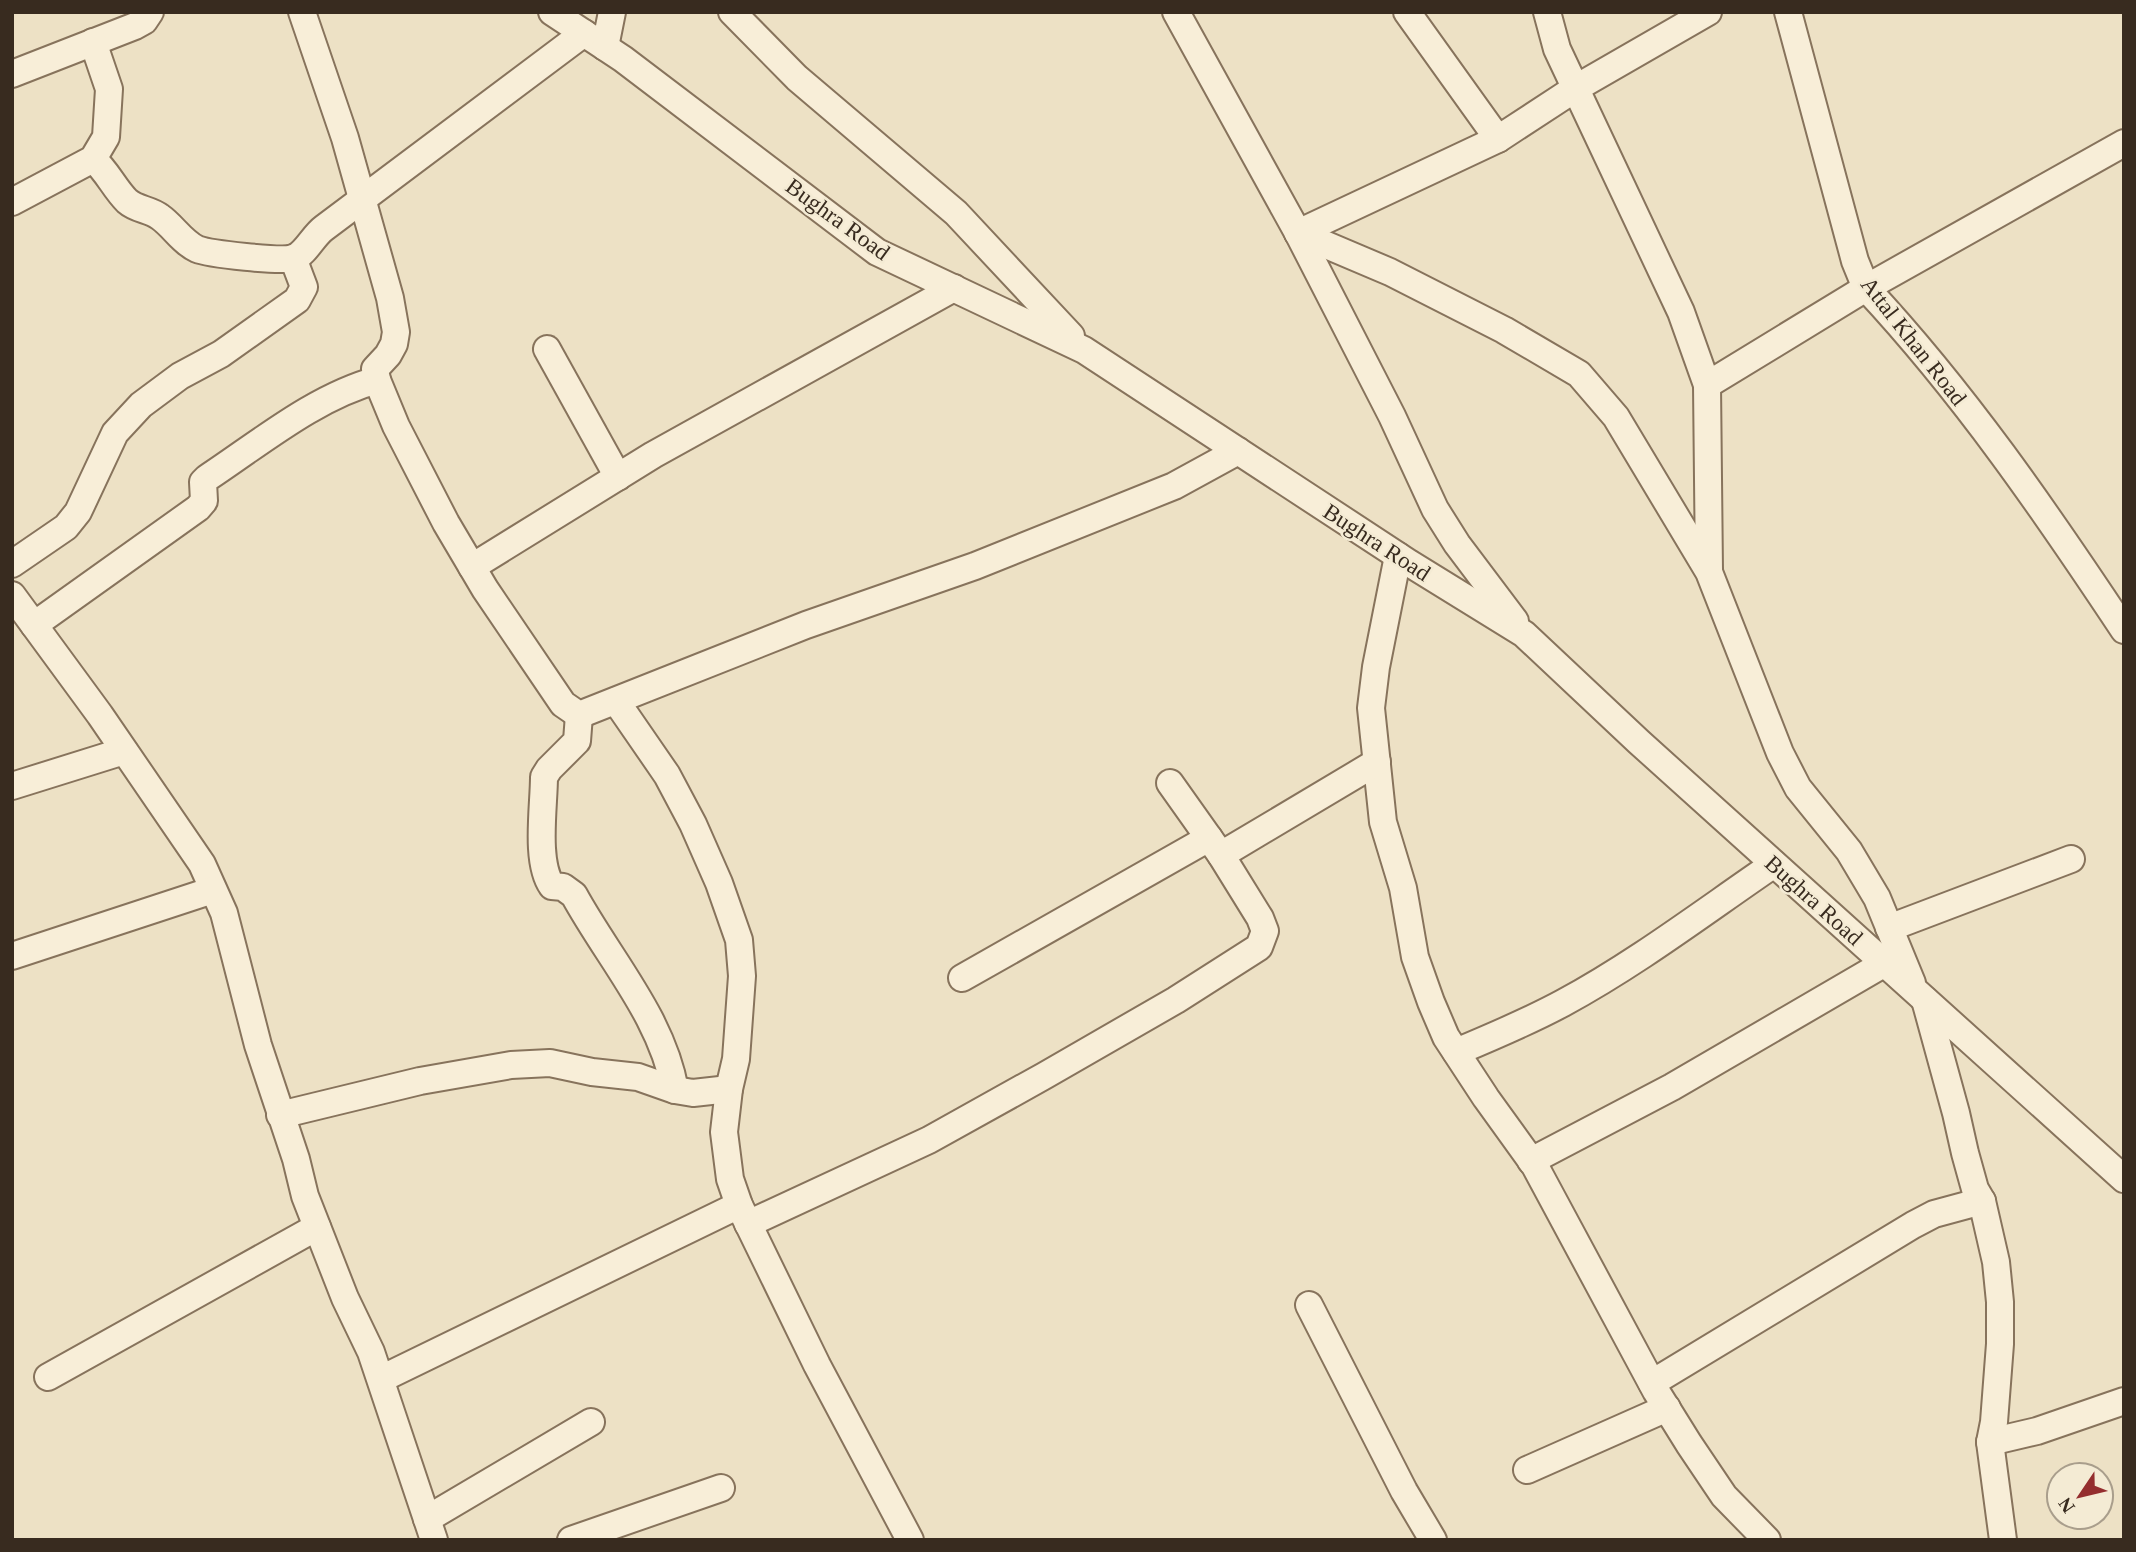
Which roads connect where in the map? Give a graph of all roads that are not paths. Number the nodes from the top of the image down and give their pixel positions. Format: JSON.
{"nodes":[{"id":1,"x":150,"y":12,"type":"edge"},
{"id":2,"x":302,"y":12,"type":"edge"},
{"id":3,"x":552,"y":12,"type":"edge"},
{"id":4,"x":612,"y":12,"type":"edge"},
{"id":5,"x":732,"y":12,"type":"edge"},
{"id":6,"x":1176,"y":12,"type":"edge"},
{"id":7,"x":1406,"y":12,"type":"edge"},
{"id":8,"x":1547,"y":12,"type":"edge"},
{"id":9,"x":1708,"y":12,"type":"edge"},
{"id":10,"x":1788,"y":12,"type":"edge"},
{"id":11,"x":595,"y":40,"type":"junction"},
{"id":12,"x":93,"y":42,"type":"junction"},
{"id":13,"x":12,"y":74,"type":"edge"},
{"id":14,"x":1576,"y":88,"type":"junction"},
{"id":15,"x":1498,"y":139,"type":"junction"},
{"id":16,"x":2124,"y":143,"type":"edge"},
{"id":17,"x":93,"y":159,"type":"junction"},
{"id":18,"x":362,"y":200,"type":"junction"},
{"id":19,"x":12,"y":202,"type":"edge"},
{"id":20,"x":1298,"y":233,"type":"junction"},
{"id":21,"x":293,"y":258,"type":"junction"},
{"id":22,"x":954,"y":288,"type":"junction"},
{"id":23,"x":1866,"y":288,"type":"junction"},
{"id":24,"x":547,"y":349,"type":"dead end"},
{"id":25,"x":1084,"y":350,"type":"junction"},
{"id":26,"x":377,"y":380,"type":"junction"},
{"id":27,"x":1707,"y":386,"type":"junction"},
{"id":28,"x":1238,"y":451,"type":"junction"},
{"id":29,"x":618,"y":477,"type":"junction"},
{"id":30,"x":1398,"y":556,"type":"junction"},
{"id":31,"x":12,"y":564,"type":"edge"},
{"id":32,"x":472,"y":567,"type":"junction"},
{"id":33,"x":1709,"y":572,"type":"junction"},
{"id":34,"x":12,"y":595,"type":"edge"},
{"id":35,"x":34,"y":625,"type":"junction"},
{"id":36,"x":2124,"y":630,"type":"edge"},
{"id":37,"x":1524,"y":634,"type":"junction"},
{"id":38,"x":616,"y":701,"type":"junction"},
{"id":39,"x":579,"y":715,"type":"junction"},
{"id":40,"x":124,"y":751,"type":"junction"},
{"id":41,"x":1377,"y":762,"type":"junction"},
{"id":42,"x":1170,"y":783,"type":"dead end"},
{"id":43,"x":12,"y":786,"type":"edge"},
{"id":44,"x":1215,"y":846,"type":"junction"},
{"id":45,"x":2071,"y":859,"type":"dead end"},
{"id":46,"x":1774,"y":864,"type":"junction"},
{"id":47,"x":213,"y":890,"type":"junction"},
{"id":48,"x":1889,"y":928,"type":"junction"},
{"id":49,"x":12,"y":956,"type":"edge"},
{"id":50,"x":1885,"y":964,"type":"junction"},
{"id":51,"x":962,"y":978,"type":"dead end"},
{"id":52,"x":1920,"y":995,"type":"junction"},
{"id":53,"x":1456,"y":1052,"type":"junction"},
{"id":54,"x":729,"y":1089,"type":"junction"},
{"id":55,"x":675,"y":1090,"type":"junction"},
{"id":56,"x":280,"y":1115,"type":"junction"},
{"id":57,"x":1531,"y":1161,"type":"junction"},
{"id":58,"x":2124,"y":1179,"type":"edge"},
{"id":59,"x":1982,"y":1201,"type":"junction"},
{"id":60,"x":744,"y":1215,"type":"junction"},
{"id":61,"x":317,"y":1227,"type":"junction"},
{"id":62,"x":1309,"y":1305,"type":"dead end"},
{"id":63,"x":48,"y":1377,"type":"dead end"},
{"id":64,"x":381,"y":1379,"type":"junction"},
{"id":65,"x":1652,"y":1383,"type":"junction"},
{"id":66,"x":2124,"y":1401,"type":"edge"},
{"id":67,"x":1667,"y":1408,"type":"junction"},
{"id":68,"x":591,"y":1422,"type":"dead end"},
{"id":69,"x":1990,"y":1442,"type":"junction"},
{"id":70,"x":1527,"y":1470,"type":"dead end"},
{"id":71,"x":722,"y":1488,"type":"dead end"},
{"id":72,"x":431,"y":1530,"type":"edge"},
{"id":73,"x":571,"y":1540,"type":"edge"},
{"id":74,"x":910,"y":1540,"type":"edge"},
{"id":75,"x":1433,"y":1540,"type":"edge"},
{"id":76,"x":1767,"y":1540,"type":"edge"},
{"id":77,"x":2003,"y":1540,"type":"edge"}],
"edges":[{"from":1,"to":12,"type":"street"},
{"from":2,"to":18,"type":"street"},
{"from":3,"to":11,"type":"street","name":"Bughra Road"},
{"from":4,"to":11,"type":"street"},
{"from":5,"to":25,"type":"street"},
{"from":6,"to":20,"type":"street"},
{"from":7,"to":15,"type":"street"},
{"from":8,"to":14,"type":"street"},
{"from":9,"to":14,"type":"street"},
{"from":10,"to":23,"type":"street","name":"Attal Khan Road"},
{"from":11,"to":18,"type":"street"},
{"from":11,"to":22,"type":"street","name":"Bughra Road"},
{"from":12,"to":13,"type":"street"},
{"from":12,"to":17,"type":"street"},
{"from":14,"to":15,"type":"street"},
{"from":14,"to":27,"type":"street"},
{"from":15,"to":20,"type":"street"},
{"from":16,"to":23,"type":"street"},
{"from":17,"to":19,"type":"street"},
{"from":17,"to":21,"type":"street"},
{"from":18,"to":21,"type":"street"},
{"from":18,"to":26,"type":"street"},
{"from":20,"to":33,"type":"street"},
{"from":20,"to":37,"type":"street"},
{"from":21,"to":31,"type":"street"},
{"from":22,"to":25,"type":"street","name":"Bughra Road"},
{"from":22,"to":29,"type":"street"},
{"from":23,"to":27,"type":"street"},
{"from":23,"to":36,"type":"street","name":"Attal Khan Road"},
{"from":24,"to":29,"type":"street"},
{"from":25,"to":28,"type":"street","name":"Bughra Road"},
{"from":26,"to":32,"type":"street"},
{"from":26,"to":35,"type":"street"},
{"from":27,"to":33,"type":"street"},
{"from":28,"to":30,"type":"street","name":"Bughra Road"},
{"from":28,"to":38,"type":"street"},
{"from":29,"to":32,"type":"street"},
{"from":30,"to":37,"type":"street","name":"Bughra Road"},
{"from":30,"to":41,"type":"street"},
{"from":32,"to":39,"type":"street"},
{"from":33,"to":48,"type":"street"},
{"from":34,"to":35,"type":"street"},
{"from":35,"to":40,"type":"street"},
{"from":37,"to":46,"type":"street","name":"Bughra Road"},
{"from":38,"to":39,"type":"street"},
{"from":38,"to":54,"type":"street"},
{"from":39,"to":55,"type":"street"},
{"from":40,"to":43,"type":"street"},
{"from":40,"to":47,"type":"street"},
{"from":41,"to":44,"type":"street"},
{"from":41,"to":53,"type":"street"},
{"from":42,"to":44,"type":"street"},
{"from":44,"to":51,"type":"street"},
{"from":44,"to":60,"type":"street"},
{"from":45,"to":48,"type":"street"},
{"from":46,"to":50,"type":"street","name":"Bughra Road"},
{"from":46,"to":53,"type":"street"},
{"from":47,"to":49,"type":"street"},
{"from":47,"to":56,"type":"street"},
{"from":48,"to":52,"type":"street"},
{"from":50,"to":52,"type":"street","name":"Bughra Road"},
{"from":50,"to":57,"type":"street"},
{"from":52,"to":58,"type":"street","name":"Bughra Road"},
{"from":52,"to":59,"type":"street"},
{"from":53,"to":57,"type":"street"},
{"from":54,"to":55,"type":"street"},
{"from":54,"to":60,"type":"street"},
{"from":55,"to":56,"type":"street"},
{"from":56,"to":61,"type":"street"},
{"from":57,"to":65,"type":"street"},
{"from":59,"to":65,"type":"street"},
{"from":59,"to":69,"type":"street"},
{"from":60,"to":64,"type":"street"},
{"from":60,"to":74,"type":"street"},
{"from":61,"to":63,"type":"street"},
{"from":61,"to":64,"type":"street"},
{"from":62,"to":75,"type":"street"},
{"from":64,"to":72,"type":"street"},
{"from":65,"to":67,"type":"street"},
{"from":66,"to":69,"type":"street"},
{"from":67,"to":70,"type":"street"},
{"from":67,"to":76,"type":"street"},
{"from":68,"to":72,"type":"street"},
{"from":69,"to":77,"type":"street"},
{"from":71,"to":73,"type":"street"}]}
